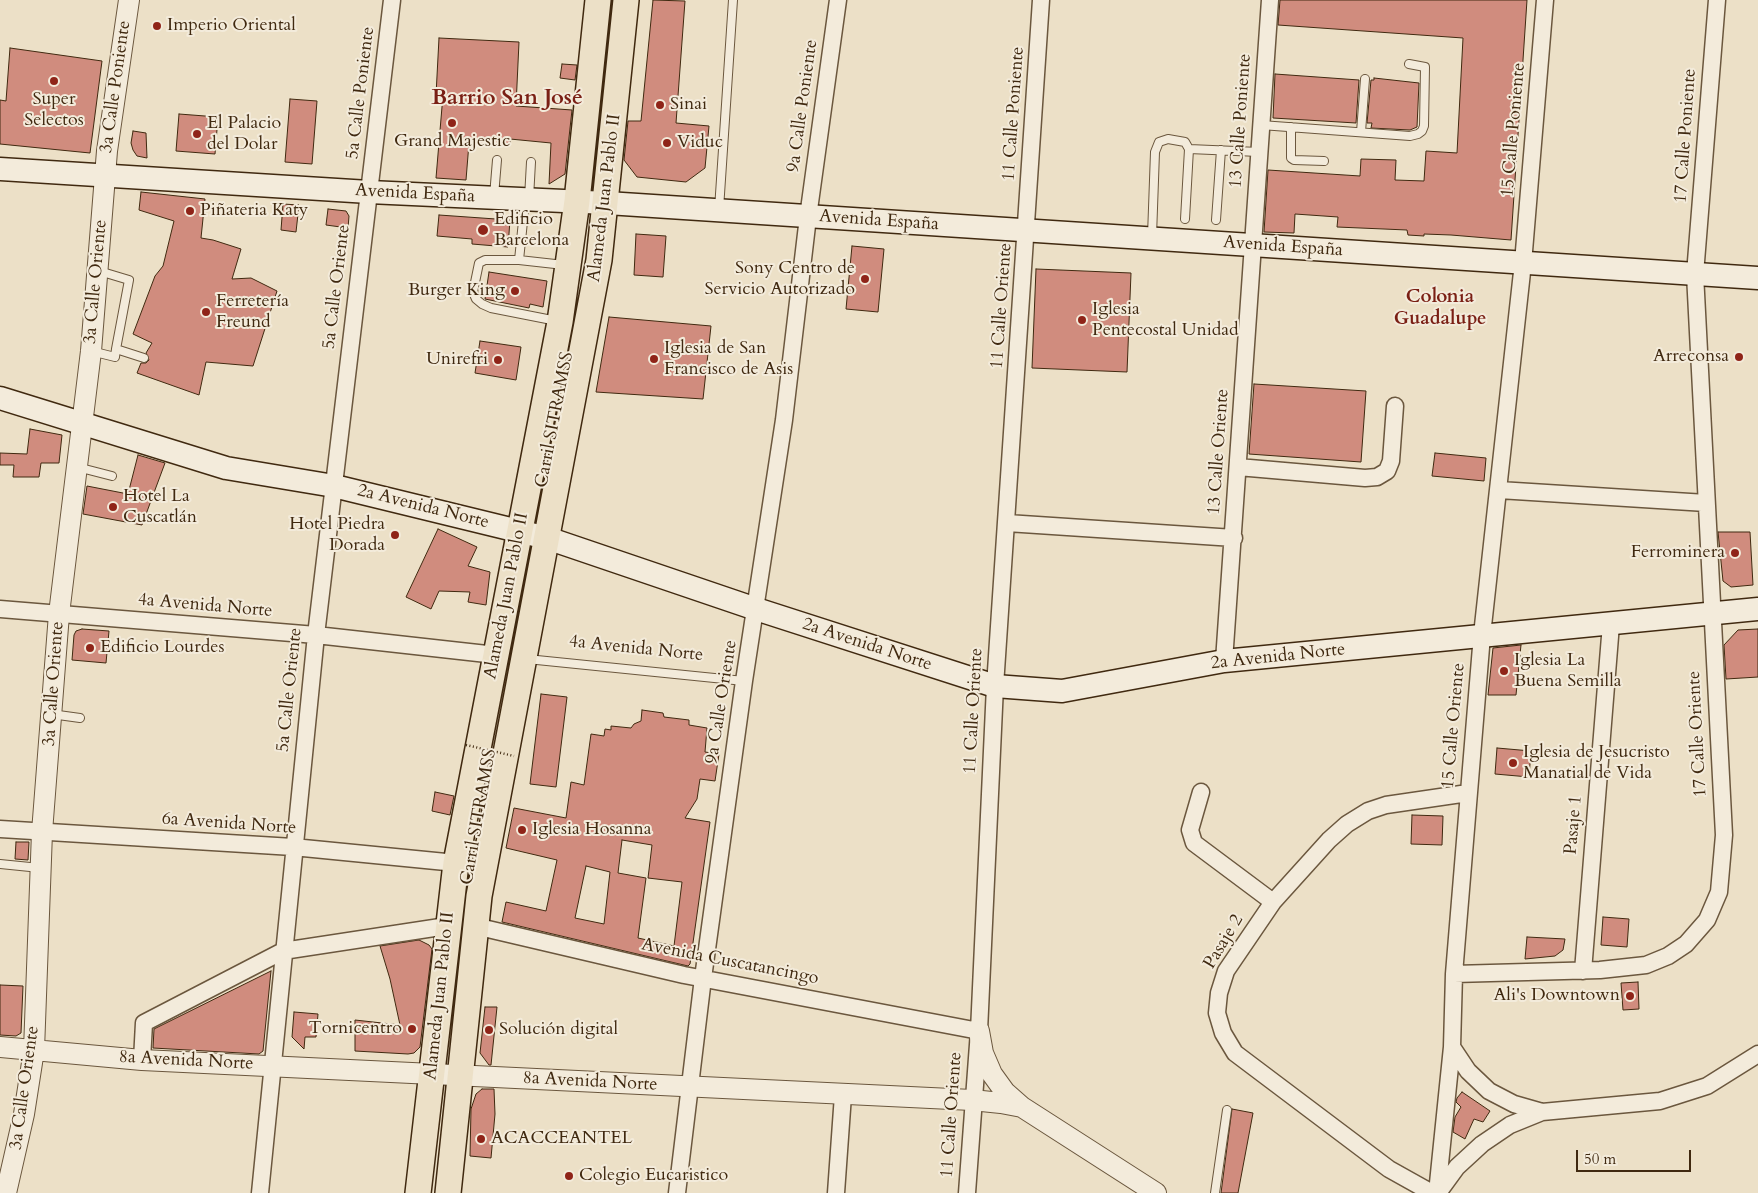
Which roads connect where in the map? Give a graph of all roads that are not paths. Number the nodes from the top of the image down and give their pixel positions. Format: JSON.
{"nodes":[{"id":1,"x":129,"y":0,"type":"edge"},
{"id":2,"x":392,"y":0,"type":"edge"},
{"id":3,"x":598,"y":0,"type":"edge"},
{"id":4,"x":611,"y":0,"type":"edge"},
{"id":5,"x":626,"y":0,"type":"edge"},
{"id":6,"x":733,"y":0,"type":"edge"},
{"id":7,"x":838,"y":0,"type":"edge"},
{"id":8,"x":1041,"y":0,"type":"edge"},
{"id":9,"x":1270,"y":0,"type":"edge"},
{"id":10,"x":1545,"y":0,"type":"edge"},
{"id":11,"x":1717,"y":0,"type":"edge"},
{"id":12,"x":1409,"y":64,"type":"dead end"},
{"id":13,"x":1365,"y":79,"type":"dead end"},
{"id":14,"x":1261,"y":124,"type":"junction"},
{"id":15,"x":1291,"y":127,"type":"junction"},
{"id":16,"x":1362,"y":132,"type":"junction"},
{"id":17,"x":1189,"y":149,"type":"junction"},
{"id":18,"x":1221,"y":150,"type":"junction"},
{"id":19,"x":1259,"y":152,"type":"junction"},
{"id":20,"x":497,"y":160,"type":"dead end"},
{"id":21,"x":531,"y":162,"type":"dead end"},
{"id":22,"x":1324,"y":162,"type":"dead end"},
{"id":23,"x":0,"y":169,"type":"edge"},
{"id":24,"x":105,"y":175,"type":"junction"},
{"id":25,"x":369,"y":192,"type":"junction"},
{"id":26,"x":494,"y":198,"type":"junction"},
{"id":27,"x":527,"y":200,"type":"junction"},
{"id":28,"x":592,"y":202,"type":"junction"},
{"id":29,"x":719,"y":211,"type":"junction"},
{"id":30,"x":808,"y":217,"type":"junction"},
{"id":31,"x":1185,"y":219,"type":"dead end"},
{"id":32,"x":1216,"y":220,"type":"dead end"},
{"id":33,"x":1027,"y":231,"type":"junction"},
{"id":34,"x":1152,"y":239,"type":"junction"},
{"id":35,"x":1253,"y":245,"type":"junction"},
{"id":36,"x":519,"y":260,"type":"junction"},
{"id":37,"x":1524,"y":263,"type":"junction"},
{"id":38,"x":569,"y":265,"type":"junction"},
{"id":39,"x":97,"y":271,"type":"junction"},
{"id":40,"x":1695,"y":274,"type":"junction"},
{"id":41,"x":1758,"y":278,"type":"edge"},
{"id":42,"x":560,"y":322,"type":"junction"},
{"id":43,"x":116,"y":349,"type":"junction"},
{"id":44,"x":91,"y":351,"type":"junction"},
{"id":45,"x":144,"y":358,"type":"dead end"},
{"id":46,"x":0,"y":398,"type":"edge"},
{"id":47,"x":1396,"y":406,"type":"dead end"},
{"id":48,"x":83,"y":422,"type":"junction"},
{"id":49,"x":77,"y":467,"type":"junction"},
{"id":50,"x":1238,"y":467,"type":"junction"},
{"id":51,"x":112,"y":476,"type":"dead end"},
{"id":52,"x":334,"y":486,"type":"junction"},
{"id":53,"x":1499,"y":490,"type":"junction"},
{"id":54,"x":1706,"y":503,"type":"junction"},
{"id":55,"x":1007,"y":523,"type":"junction"},
{"id":56,"x":533,"y":534,"type":"junction"},
{"id":57,"x":1234,"y":538,"type":"junction"},
{"id":58,"x":0,"y":609,"type":"edge"},
{"id":59,"x":756,"y":609,"type":"junction"},
{"id":60,"x":1758,"y":609,"type":"edge"},
{"id":61,"x":1711,"y":613,"type":"junction"},
{"id":62,"x":59,"y":614,"type":"junction"},
{"id":63,"x":1611,"y":624,"type":"junction"},
{"id":64,"x":316,"y":635,"type":"junction"},
{"id":65,"x":1482,"y":635,"type":"junction"},
{"id":66,"x":496,"y":655,"type":"junction"},
{"id":67,"x":524,"y":658,"type":"junction"},
{"id":68,"x":1224,"y":661,"type":"junction"},
{"id":69,"x":744,"y":680,"type":"junction"},
{"id":70,"x":995,"y":686,"type":"junction"},
{"id":71,"x":51,"y":714,"type":"junction"},
{"id":72,"x":80,"y":718,"type":"dead end"},
{"id":73,"x":1201,"y":792,"type":"dead end"},
{"id":74,"x":1468,"y":793,"type":"junction"},
{"id":75,"x":0,"y":829,"type":"edge"},
{"id":76,"x":42,"y":832,"type":"junction"},
{"id":77,"x":294,"y":847,"type":"junction"},
{"id":78,"x":0,"y":864,"type":"edge"},
{"id":79,"x":456,"y":864,"type":"junction"},
{"id":80,"x":41,"y":868,"type":"junction"},
{"id":81,"x":1273,"y":902,"type":"junction"},
{"id":82,"x":447,"y":926,"type":"junction"},
{"id":83,"x":475,"y":926,"type":"junction"},
{"id":84,"x":283,"y":951,"type":"junction"},
{"id":85,"x":1583,"y":971,"type":"junction"},
{"id":86,"x":1454,"y":974,"type":"junction"},
{"id":87,"x":702,"y":978,"type":"junction"},
{"id":88,"x":979,"y":1031,"type":"junction"},
{"id":89,"x":0,"y":1047,"type":"edge"},
{"id":90,"x":1452,"y":1047,"type":"junction"},
{"id":91,"x":34,"y":1050,"type":"junction"},
{"id":92,"x":1758,"y":1054,"type":"edge"},
{"id":93,"x":142,"y":1060,"type":"junction"},
{"id":94,"x":274,"y":1066,"type":"junction"},
{"id":95,"x":446,"y":1074,"type":"junction"},
{"id":96,"x":690,"y":1088,"type":"junction"},
{"id":97,"x":843,"y":1095,"type":"junction"},
{"id":98,"x":972,"y":1100,"type":"junction"},
{"id":99,"x":1022,"y":1107,"type":"junction"},
{"id":100,"x":1227,"y":1110,"type":"dead end"},
{"id":101,"x":1542,"y":1112,"type":"junction"},
{"id":102,"x":6,"y":1193,"type":"edge"},
{"id":103,"x":260,"y":1193,"type":"edge"},
{"id":104,"x":418,"y":1193,"type":"edge"},
{"id":105,"x":433,"y":1193,"type":"edge"},
{"id":106,"x":448,"y":1193,"type":"edge"},
{"id":107,"x":677,"y":1193,"type":"edge"},
{"id":108,"x":836,"y":1193,"type":"edge"},
{"id":109,"x":967,"y":1193,"type":"edge"},
{"id":110,"x":1156,"y":1193,"type":"edge"},
{"id":111,"x":1215,"y":1193,"type":"edge"},
{"id":112,"x":1432,"y":1193,"type":"edge"},
{"id":113,"x":1438,"y":1193,"type":"edge"}],
"edges":[{"from":1,"to":24,"type":"street","name":"3a Calle Poniente"},
{"from":2,"to":25,"type":"street","name":"5a Calle Poniente"},
{"from":3,"to":28,"type":"main road","name":"Alameda Juan Pablo II"},
{"from":4,"to":28,"type":"main road","name":"Carril SITRAMSS"},
{"from":5,"to":28,"type":"main road","name":"Alameda Juan Pablo II"},
{"from":6,"to":29,"type":"lane"},
{"from":7,"to":30,"type":"street","name":"9a Calle Poniente"},
{"from":8,"to":33,"type":"street","name":"11 Calle Poniente"},
{"from":9,"to":14,"type":"street","name":"13 Calle Poniente"},
{"from":10,"to":37,"type":"street","name":"15 Calle Poniente"},
{"from":11,"to":40,"type":"street","name":"17 Calle Poniente"},
{"from":12,"to":16,"type":"lane"},
{"from":13,"to":16,"type":"lane"},
{"from":14,"to":15,"type":"lane"},
{"from":14,"to":19,"type":"street","name":"13 Calle Poniente"},
{"from":15,"to":16,"type":"lane"},
{"from":15,"to":22,"type":"lane"},
{"from":17,"to":18,"type":"lane"},
{"from":17,"to":31,"type":"lane"},
{"from":17,"to":34,"type":"lane"},
{"from":18,"to":19,"type":"lane"},
{"from":18,"to":32,"type":"lane"},
{"from":19,"to":35,"type":"street","name":"13 Calle Poniente"},
{"from":20,"to":26,"type":"lane"},
{"from":21,"to":27,"type":"lane"},
{"from":23,"to":24,"type":"main road","name":"Avenida España"},
{"from":24,"to":25,"type":"main road","name":"Avenida España"},
{"from":24,"to":39,"type":"street","name":"3a Calle Oriente"},
{"from":25,"to":26,"type":"main road","name":"Avenida España"},
{"from":25,"to":52,"type":"street","name":"5a Calle Oriente"},
{"from":26,"to":27,"type":"main road","name":"Avenida España"},
{"from":27,"to":28,"type":"main road","name":"Avenida España"},
{"from":27,"to":36,"type":"lane"},
{"from":28,"to":29,"type":"main road","name":"Avenida España"},
{"from":28,"to":38,"type":"main road","name":"Alameda Juan Pablo II"},
{"from":28,"to":56,"type":"main road","name":"Carril SITRAMSS"},
{"from":29,"to":30,"type":"main road","name":"Avenida España"},
{"from":30,"to":33,"type":"main road","name":"Avenida España"},
{"from":30,"to":59,"type":"street","name":"9a Calle Oriente"},
{"from":33,"to":34,"type":"main road","name":"Avenida España"},
{"from":33,"to":55,"type":"street","name":"11 Calle Oriente"},
{"from":34,"to":35,"type":"main road","name":"Avenida España"},
{"from":35,"to":37,"type":"main road","name":"Avenida España"},
{"from":35,"to":50,"type":"street","name":"13 Calle Oriente"},
{"from":36,"to":38,"type":"lane"},
{"from":36,"to":42,"type":"lane"},
{"from":37,"to":40,"type":"main road","name":"Avenida España"},
{"from":37,"to":53,"type":"street","name":"15 Calle Oriente"},
{"from":38,"to":42,"type":"main road","name":"Alameda Juan Pablo II"},
{"from":39,"to":43,"type":"lane"},
{"from":39,"to":44,"type":"street","name":"3a Calle Oriente"},
{"from":40,"to":41,"type":"main road","name":"Avenida España"},
{"from":40,"to":54,"type":"street","name":"17 Calle Oriente"},
{"from":42,"to":56,"type":"main road","name":"Alameda Juan Pablo II"},
{"from":43,"to":44,"type":"lane"},
{"from":43,"to":45,"type":"lane"},
{"from":44,"to":48,"type":"street","name":"3a Calle Oriente"},
{"from":46,"to":48,"type":"main road","name":"2a Avenida Norte"},
{"from":47,"to":50,"type":"street"},
{"from":48,"to":49,"type":"street","name":"3a Calle Oriente"},
{"from":48,"to":52,"type":"main road","name":"2a Avenida Norte"},
{"from":49,"to":51,"type":"lane"},
{"from":49,"to":62,"type":"street","name":"3a Calle Oriente"},
{"from":50,"to":57,"type":"street","name":"13 Calle Oriente"},
{"from":52,"to":56,"type":"main road","name":"2a Avenida Norte"},
{"from":52,"to":64,"type":"street","name":"5a Calle Oriente"},
{"from":53,"to":54,"type":"street"},
{"from":53,"to":65,"type":"street","name":"15 Calle Oriente"},
{"from":54,"to":61,"type":"street","name":"17 Calle Oriente"},
{"from":55,"to":57,"type":"street"},
{"from":55,"to":70,"type":"street","name":"11 Calle Oriente"},
{"from":56,"to":59,"type":"main road","name":"2a Avenida Norte"},
{"from":56,"to":66,"type":"main road","name":"Alameda Juan Pablo II"},
{"from":56,"to":67,"type":"main road","name":"Alameda Juan Pablo II"},
{"from":56,"to":95,"type":"main road","name":"Carril SITRAMSS"},
{"from":57,"to":68,"type":"street","name":"13 Calle Oriente"},
{"from":58,"to":62,"type":"street","name":"4a Avenida Norte"},
{"from":59,"to":69,"type":"street","name":"9a Calle Oriente"},
{"from":59,"to":70,"type":"main road","name":"2a Avenida Norte"},
{"from":60,"to":61,"type":"main road","name":"2a Avenida Norte"},
{"from":61,"to":63,"type":"main road","name":"2a Avenida Norte"},
{"from":61,"to":85,"type":"street","name":"17 Calle Oriente"},
{"from":62,"to":64,"type":"street","name":"4a Avenida Norte"},
{"from":62,"to":71,"type":"street","name":"3a Calle Oriente"},
{"from":63,"to":65,"type":"main road","name":"2a Avenida Norte"},
{"from":63,"to":85,"type":"street","name":"Pasaje 1"},
{"from":64,"to":66,"type":"street","name":"4a Avenida Norte"},
{"from":64,"to":77,"type":"street","name":"5a Calle Oriente"},
{"from":65,"to":68,"type":"main road","name":"2a Avenida Norte"},
{"from":65,"to":74,"type":"street","name":"15 Calle Oriente"},
{"from":66,"to":79,"type":"main road","name":"Alameda Juan Pablo II"},
{"from":67,"to":69,"type":"lane","name":"4a Avenida Norte"},
{"from":67,"to":83,"type":"main road","name":"Alameda Juan Pablo II"},
{"from":68,"to":70,"type":"main road","name":"2a Avenida Norte"},
{"from":69,"to":87,"type":"street","name":"9a Calle Oriente"},
{"from":70,"to":88,"type":"street","name":"11 Calle Oriente"},
{"from":71,"to":72,"type":"lane"},
{"from":71,"to":76,"type":"street","name":"3a Calle Oriente"},
{"from":73,"to":81,"type":"street"},
{"from":74,"to":81,"type":"street","name":"Pasaje 2"},
{"from":74,"to":86,"type":"street","name":"15 Calle Oriente"},
{"from":75,"to":76,"type":"street","name":"6a Avenida Norte"},
{"from":76,"to":77,"type":"street","name":"6a Avenida Norte"},
{"from":76,"to":80,"type":"street","name":"3a Calle Oriente"},
{"from":77,"to":79,"type":"street","name":"6a Avenida Norte"},
{"from":77,"to":84,"type":"street","name":"5a Calle Oriente"},
{"from":78,"to":80,"type":"lane"},
{"from":79,"to":82,"type":"main road","name":"Alameda Juan Pablo II"},
{"from":80,"to":91,"type":"street","name":"3a Calle Oriente"},
{"from":81,"to":112,"type":"street","name":"Pasaje 2"},
{"from":82,"to":84,"type":"street"},
{"from":82,"to":95,"type":"main road","name":"Alameda Juan Pablo II"},
{"from":83,"to":87,"type":"street","name":"Avenida Cuscatancingo"},
{"from":83,"to":95,"type":"main road","name":"Alameda Juan Pablo II"},
{"from":84,"to":93,"type":"street"},
{"from":84,"to":94,"type":"street","name":"5a Calle Oriente"},
{"from":85,"to":86,"type":"street","name":"17 Calle Oriente"},
{"from":86,"to":90,"type":"street","name":"15 Calle Oriente"},
{"from":87,"to":88,"type":"street","name":"Avenida Cuscatancingo"},
{"from":87,"to":96,"type":"street","name":"9a Calle Oriente"},
{"from":88,"to":98,"type":"street","name":"11 Calle Oriente"},
{"from":88,"to":99,"type":"street"},
{"from":89,"to":91,"type":"street","name":"8a Avenida Norte"},
{"from":90,"to":101,"type":"street"},
{"from":90,"to":113,"type":"street","name":"15 Calle Oriente"},
{"from":91,"to":93,"type":"street","name":"8a Avenida Norte"},
{"from":91,"to":102,"type":"street","name":"3a Calle Oriente"},
{"from":92,"to":101,"type":"street"},
{"from":93,"to":94,"type":"street","name":"8a Avenida Norte"},
{"from":94,"to":95,"type":"street","name":"8a Avenida Norte"},
{"from":94,"to":103,"type":"street","name":"5a Calle Oriente"},
{"from":95,"to":96,"type":"street","name":"8a Avenida Norte"},
{"from":95,"to":104,"type":"main road","name":"Alameda Juan Pablo II"},
{"from":95,"to":105,"type":"main road","name":"Carril SITRAMSS"},
{"from":95,"to":106,"type":"main road","name":"Alameda Juan Pablo II"},
{"from":96,"to":97,"type":"street","name":"8a Avenida Norte"},
{"from":96,"to":107,"type":"street","name":"9a Calle Oriente"},
{"from":97,"to":98,"type":"street","name":"8a Avenida Norte"},
{"from":97,"to":108,"type":"street"},
{"from":98,"to":99,"type":"street","name":"8a Avenida Norte"},
{"from":98,"to":109,"type":"street","name":"11 Calle Oriente"},
{"from":99,"to":110,"type":"street","name":"8a Avenida Norte"},
{"from":100,"to":111,"type":"lane"},
{"from":101,"to":113,"type":"street"}]}
